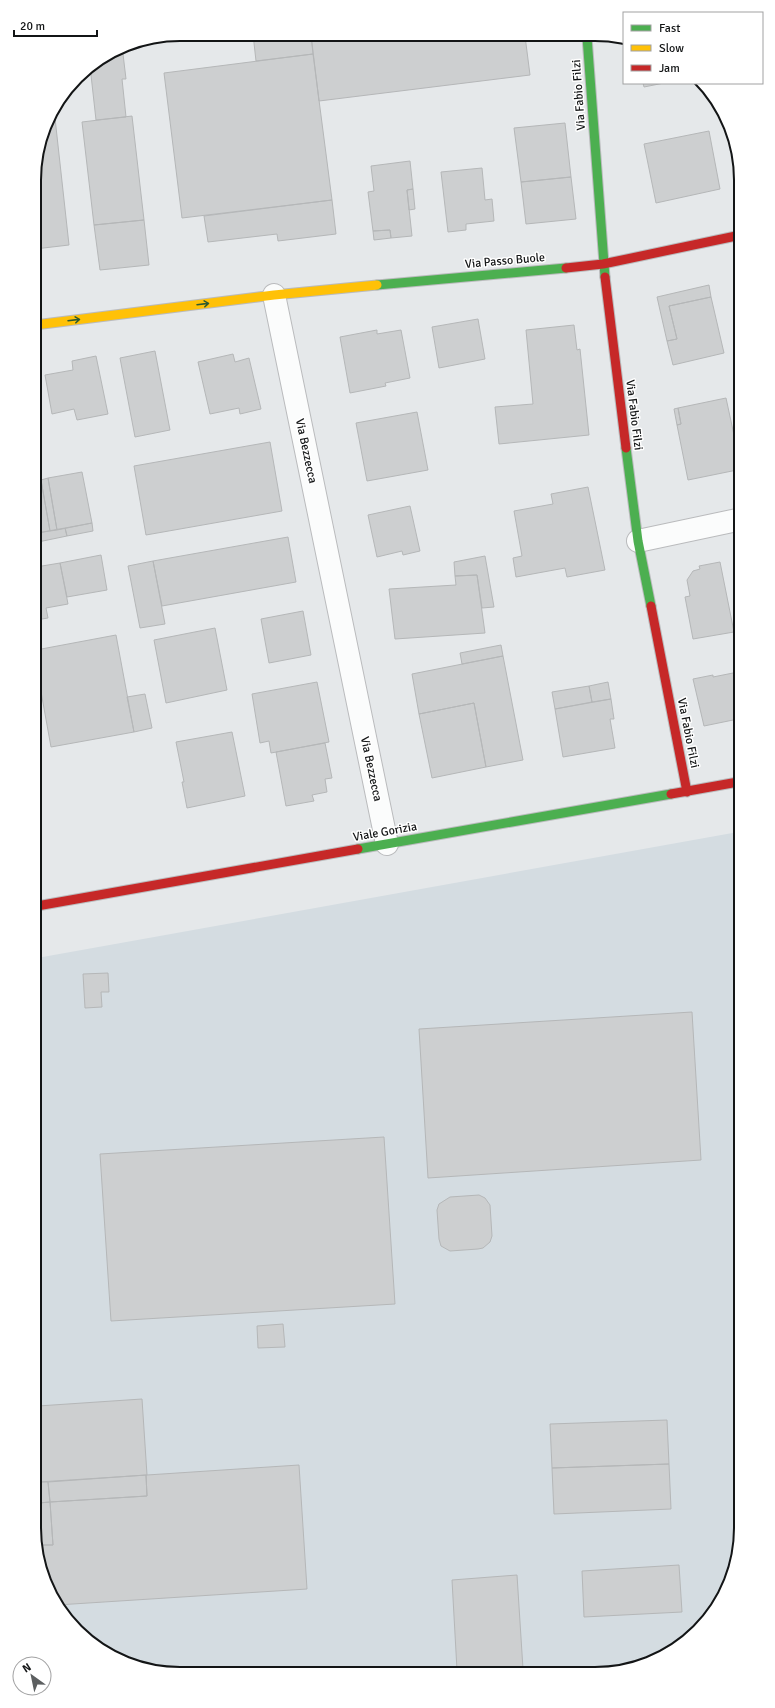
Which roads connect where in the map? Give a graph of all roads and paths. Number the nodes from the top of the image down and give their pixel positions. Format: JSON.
{"nodes":[{"id":1,"x":587,"y":41,"type":"edge"},
{"id":2,"x":734,"y":236,"type":"edge"},
{"id":3,"x":603,"y":264,"type":"junction"},
{"id":4,"x":274,"y":295,"type":"junction"},
{"id":5,"x":41,"y":324,"type":"edge"},
{"id":6,"x":734,"y":521,"type":"edge"},
{"id":7,"x":638,"y":541,"type":"junction"},
{"id":8,"x":734,"y":783,"type":"edge"},
{"id":9,"x":688,"y":792,"type":"junction"},
{"id":10,"x":387,"y":844,"type":"junction"},
{"id":11,"x":41,"y":905,"type":"edge"}],
"edges":[{"from":1,"to":3,"type":"street","name":"Via Fabio Filzi"},
{"from":2,"to":3,"type":"street","name":"Via Passo Buole"},
{"from":3,"to":4,"type":"street","name":"Via Passo Buole"},
{"from":3,"to":7,"type":"street","name":"Via Fabio Filzi"},
{"from":5,"to":4,"type":"street","one_way":true},
{"from":4,"to":10,"type":"street","name":"Via Bezzecca"},
{"from":6,"to":7,"type":"street"},
{"from":7,"to":9,"type":"street","name":"Via Fabio Filzi"},
{"from":8,"to":9,"type":"street","name":"Viale Gorizia"},
{"from":9,"to":10,"type":"street","name":"Viale Gorizia"},
{"from":10,"to":11,"type":"street","name":"Viale Gorizia"}]}
